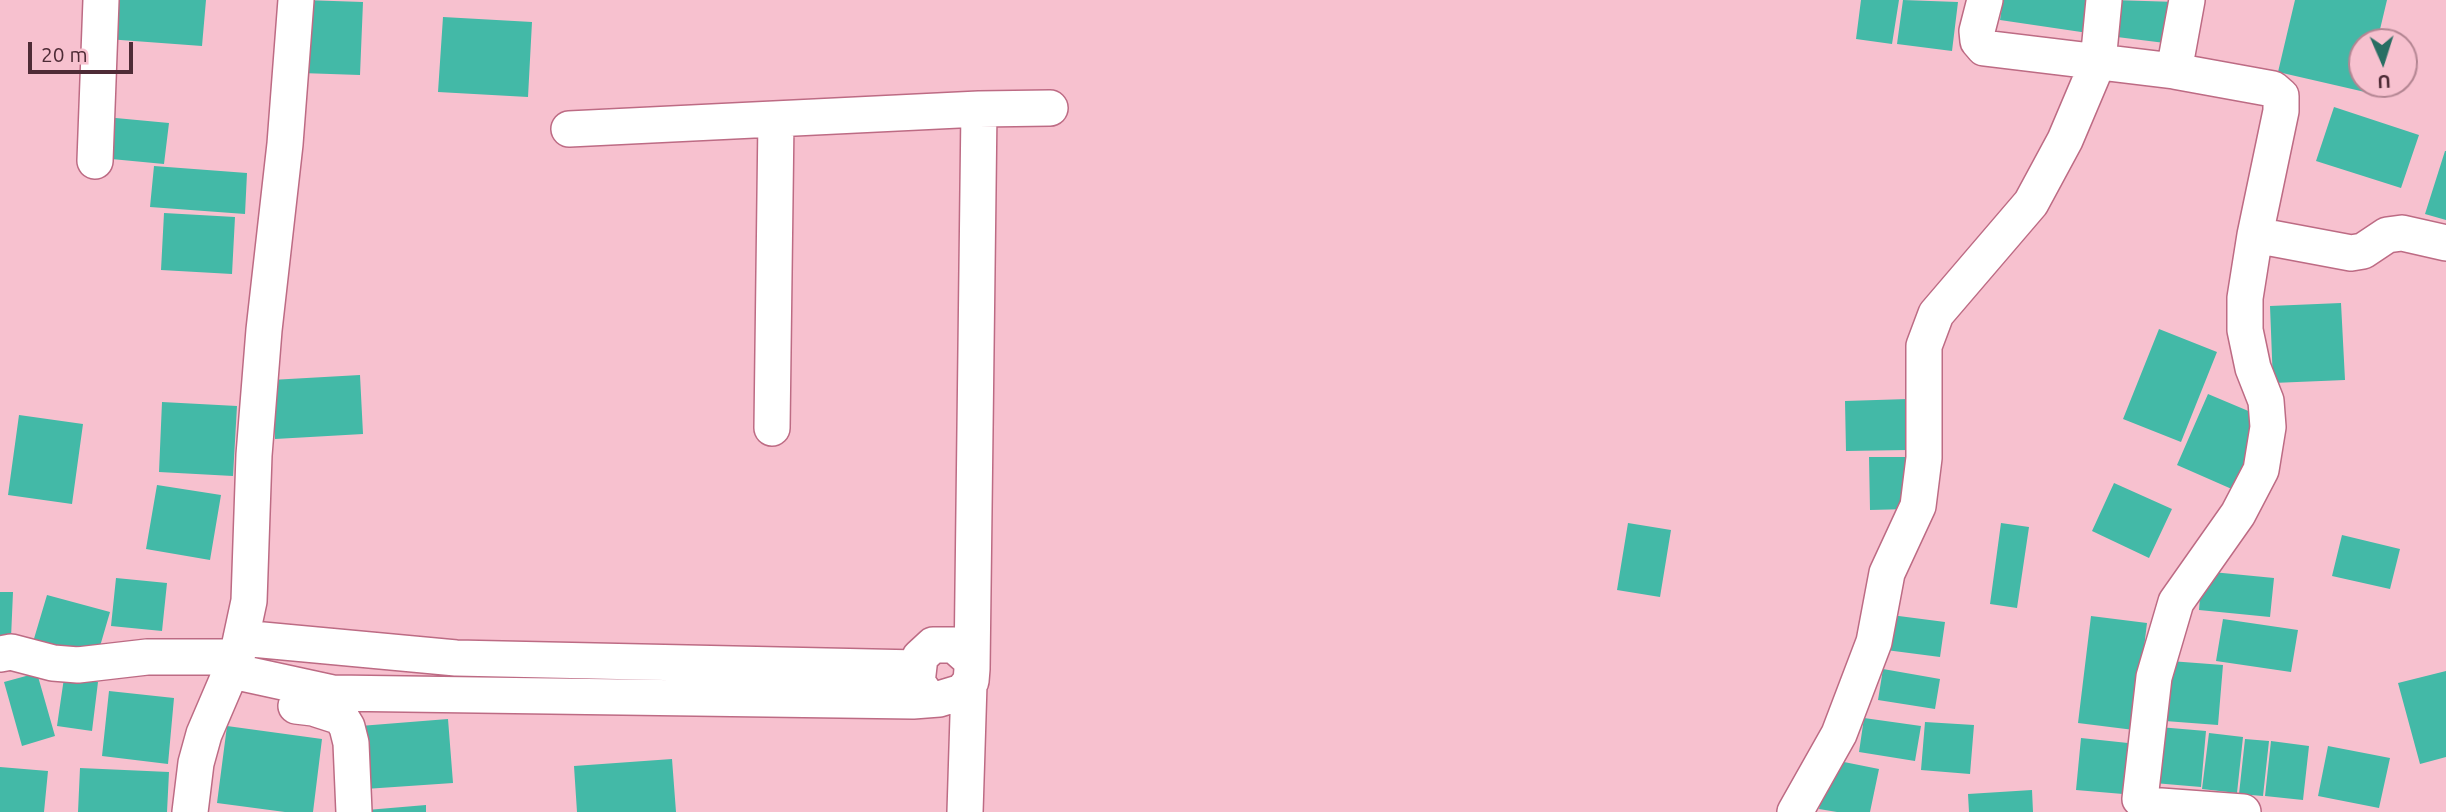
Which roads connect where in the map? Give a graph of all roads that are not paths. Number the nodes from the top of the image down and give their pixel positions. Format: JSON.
{"nodes":[{"id":1,"x":101,"y":0,"type":"edge"},
{"id":2,"x":296,"y":0,"type":"edge"},
{"id":3,"x":1985,"y":0,"type":"edge"},
{"id":4,"x":2104,"y":0,"type":"edge"},
{"id":5,"x":2187,"y":0,"type":"edge"},
{"id":6,"x":2098,"y":62,"type":"junction"},
{"id":7,"x":2174,"y":71,"type":"junction"},
{"id":8,"x":1050,"y":108,"type":"dead end"},
{"id":9,"x":979,"y":109,"type":"junction"},
{"id":10,"x":776,"y":119,"type":"junction"},
{"id":11,"x":569,"y":129,"type":"dead end"},
{"id":12,"x":95,"y":161,"type":"dead end"},
{"id":13,"x":2255,"y":235,"type":"junction"},
{"id":14,"x":2446,"y":243,"type":"edge"},
{"id":15,"x":772,"y":428,"type":"dead end"},
{"id":16,"x":0,"y":654,"type":"edge"},
{"id":17,"x":233,"y":666,"type":"junction"},
{"id":18,"x":970,"y":673,"type":"junction"},
{"id":19,"x":925,"y":684,"type":"junction"},
{"id":20,"x":1807,"y":809,"type":"edge"},
{"id":21,"x":190,"y":812,"type":"edge"},
{"id":22,"x":354,"y":812,"type":"edge"},
{"id":23,"x":965,"y":812,"type":"edge"},
{"id":24,"x":2243,"y":812,"type":"edge"}],
"edges":[{"from":1,"to":12,"type":"street"},
{"from":2,"to":17,"type":"street"},
{"from":3,"to":6,"type":"street"},
{"from":4,"to":6,"type":"street"},
{"from":5,"to":7,"type":"street"},
{"from":6,"to":7,"type":"street"},
{"from":6,"to":20,"type":"street"},
{"from":7,"to":13,"type":"street"},
{"from":8,"to":9,"type":"street"},
{"from":9,"to":10,"type":"street"},
{"from":9,"to":18,"type":"street"},
{"from":10,"to":11,"type":"street"},
{"from":10,"to":15,"type":"street"},
{"from":13,"to":14,"type":"street"},
{"from":13,"to":24,"type":"street"},
{"from":16,"to":17,"type":"street"},
{"from":17,"to":19,"type":"street"},
{"from":17,"to":19,"type":"street"},
{"from":17,"to":21,"type":"street"},
{"from":17,"to":22,"type":"street"},
{"from":18,"to":19,"type":"street"},
{"from":18,"to":19,"type":"street"},
{"from":18,"to":23,"type":"street"}]}
